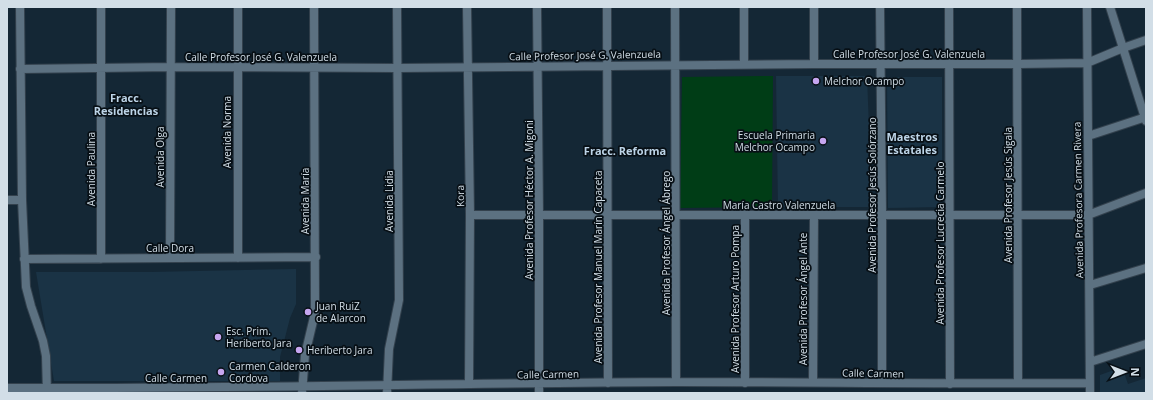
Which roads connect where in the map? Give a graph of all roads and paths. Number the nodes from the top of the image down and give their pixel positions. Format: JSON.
{"nodes":[{"id":1,"x":20,"y":7,"type":"edge"},
{"id":2,"x":101,"y":7,"type":"edge"},
{"id":3,"x":170,"y":7,"type":"edge"},
{"id":4,"x":238,"y":7,"type":"edge"},
{"id":5,"x":314,"y":7,"type":"edge"},
{"id":6,"x":397,"y":7,"type":"edge"},
{"id":7,"x":468,"y":7,"type":"edge"},
{"id":8,"x":538,"y":7,"type":"edge"},
{"id":9,"x":606,"y":7,"type":"edge"},
{"id":10,"x":675,"y":7,"type":"edge"},
{"id":11,"x":744,"y":7,"type":"edge"},
{"id":12,"x":814,"y":7,"type":"edge"},
{"id":13,"x":880,"y":7,"type":"edge"},
{"id":14,"x":949,"y":7,"type":"edge"},
{"id":15,"x":1017,"y":7,"type":"edge"},
{"id":16,"x":1087,"y":7,"type":"edge"},
{"id":17,"x":1110,"y":7,"type":"edge"},
{"id":18,"x":1146,"y":40,"type":"edge"},
{"id":19,"x":1123,"y":48,"type":"junction"},
{"id":20,"x":1087,"y":63,"type":"junction"},
{"id":21,"x":676,"y":64,"type":"junction"},
{"id":22,"x":744,"y":64,"type":"junction"},
{"id":23,"x":814,"y":64,"type":"junction"},
{"id":24,"x":881,"y":64,"type":"junction"},
{"id":25,"x":950,"y":64,"type":"junction"},
{"id":26,"x":1018,"y":64,"type":"junction"},
{"id":27,"x":607,"y":65,"type":"junction"},
{"id":28,"x":538,"y":66,"type":"junction"},
{"id":29,"x":101,"y":67,"type":"junction"},
{"id":30,"x":171,"y":67,"type":"junction"},
{"id":31,"x":237,"y":67,"type":"junction"},
{"id":32,"x":468,"y":67,"type":"junction"},
{"id":33,"x":314,"y":68,"type":"junction"},
{"id":34,"x":398,"y":68,"type":"junction"},
{"id":35,"x":20,"y":69,"type":"junction"},
{"id":36,"x":1146,"y":119,"type":"edge"},
{"id":37,"x":1088,"y":136,"type":"junction"},
{"id":38,"x":1146,"y":193,"type":"edge"},
{"id":39,"x":7,"y":200,"type":"edge"},
{"id":40,"x":22,"y":200,"type":"junction"},
{"id":41,"x":675,"y":214,"type":"junction"},
{"id":42,"x":745,"y":214,"type":"junction"},
{"id":43,"x":882,"y":214,"type":"junction"},
{"id":44,"x":1088,"y":214,"type":"junction"},
{"id":45,"x":470,"y":215,"type":"junction"},
{"id":46,"x":814,"y":215,"type":"junction"},
{"id":47,"x":950,"y":215,"type":"junction"},
{"id":48,"x":1018,"y":215,"type":"junction"},
{"id":49,"x":540,"y":216,"type":"junction"},
{"id":50,"x":608,"y":216,"type":"junction"},
{"id":51,"x":316,"y":257,"type":"junction"},
{"id":52,"x":24,"y":258,"type":"junction"},
{"id":53,"x":170,"y":258,"type":"junction"},
{"id":54,"x":238,"y":258,"type":"junction"},
{"id":55,"x":102,"y":259,"type":"junction"},
{"id":56,"x":1146,"y":268,"type":"edge"},
{"id":57,"x":1090,"y":285,"type":"junction"},
{"id":58,"x":1146,"y":344,"type":"edge"},
{"id":59,"x":1090,"y":362,"type":"junction"},
{"id":60,"x":676,"y":382,"type":"junction"},
{"id":61,"x":813,"y":382,"type":"junction"},
{"id":62,"x":608,"y":383,"type":"junction"},
{"id":63,"x":745,"y":383,"type":"junction"},
{"id":64,"x":882,"y":383,"type":"junction"},
{"id":65,"x":1018,"y":383,"type":"junction"},
{"id":66,"x":1090,"y":383,"type":"junction"},
{"id":67,"x":468,"y":384,"type":"junction"},
{"id":68,"x":538,"y":384,"type":"junction"},
{"id":69,"x":950,"y":384,"type":"junction"},
{"id":70,"x":7,"y":388,"type":"edge"},
{"id":71,"x":387,"y":389,"type":"edge"},
{"id":72,"x":302,"y":390,"type":"edge"},
{"id":73,"x":47,"y":391,"type":"edge"},
{"id":74,"x":134,"y":391,"type":"edge"},
{"id":75,"x":215,"y":391,"type":"edge"},
{"id":76,"x":539,"y":393,"type":"edge"},
{"id":77,"x":1090,"y":393,"type":"edge"}],
"edges":[{"from":1,"to":35,"type":"street"},
{"from":2,"to":29,"type":"street","name":"Avenida Paulina"},
{"from":3,"to":30,"type":"street","name":"Avenida Olga"},
{"from":4,"to":31,"type":"street","name":"Avenida Norma"},
{"from":5,"to":33,"type":"street","name":"Avenida María"},
{"from":6,"to":34,"type":"street","name":"Avenida Lidia"},
{"from":7,"to":32,"type":"street","name":"Kora"},
{"from":8,"to":28,"type":"street","name":"Avenida Profesor Héctor A. Migoni"},
{"from":9,"to":27,"type":"street","name":"Avenida Profesor Manuel Marín Capaceta"},
{"from":10,"to":21,"type":"street","name":"Avenida Profesor Ángel Ábrego"},
{"from":11,"to":22,"type":"street"},
{"from":12,"to":23,"type":"street"},
{"from":13,"to":24,"type":"street","name":"Avenida Profesor Jesús Solórzano"},
{"from":14,"to":25,"type":"street","name":"Avenida Profesor Lucrecia Carmelo"},
{"from":15,"to":26,"type":"street","name":"Avenida Profesor Jesús Sigala"},
{"from":16,"to":20,"type":"street","name":"Avenida Profesora Carmen Rivera"},
{"from":17,"to":19,"type":"street"},
{"from":18,"to":19,"type":"street","name":"Calle Profesor José G. Valenzuela"},
{"from":19,"to":20,"type":"street","name":"Calle Profesor José G. Valenzuela"},
{"from":19,"to":36,"type":"street"},
{"from":20,"to":26,"type":"street","name":"Calle Profesor José G. Valenzuela"},
{"from":20,"to":37,"type":"street","name":"Avenida Profesora Carmen Rivera"},
{"from":21,"to":22,"type":"street","name":"Calle Profesor José G. Valenzuela"},
{"from":21,"to":27,"type":"street","name":"Calle Profesor José G. Valenzuela"},
{"from":21,"to":41,"type":"street","name":"Avenida Profesor Ángel Ábrego"},
{"from":22,"to":23,"type":"street","name":"Calle Profesor José G. Valenzuela"},
{"from":23,"to":24,"type":"street","name":"Calle Profesor José G. Valenzuela"},
{"from":24,"to":25,"type":"street","name":"Calle Profesor José G. Valenzuela"},
{"from":24,"to":43,"type":"street","name":"Avenida Profesor Jesús Solórzano"},
{"from":25,"to":26,"type":"street","name":"Calle Profesor José G. Valenzuela"},
{"from":25,"to":47,"type":"street","name":"Avenida Profesor Lucrecia Carmelo"},
{"from":26,"to":48,"type":"street","name":"Avenida Profesor Jesús Sigala"},
{"from":27,"to":28,"type":"street","name":"Calle Profesor José G. Valenzuela"},
{"from":27,"to":50,"type":"street","name":"Avenida Profesor Manuel Marín Capaceta"},
{"from":28,"to":32,"type":"street","name":"Calle Profesor José G. Valenzuela"},
{"from":28,"to":49,"type":"street","name":"Avenida Profesor Héctor A. Migoni"},
{"from":29,"to":30,"type":"street","name":"Calle Profesor José G. Valenzuela"},
{"from":29,"to":35,"type":"street","name":"Calle Profesor José G. Valenzuela"},
{"from":29,"to":55,"type":"street","name":"Avenida Paulina"},
{"from":30,"to":31,"type":"street","name":"Calle Profesor José G. Valenzuela"},
{"from":30,"to":53,"type":"street","name":"Avenida Olga"},
{"from":31,"to":33,"type":"street","name":"Calle Profesor José G. Valenzuela"},
{"from":31,"to":54,"type":"street","name":"Avenida Norma"},
{"from":32,"to":34,"type":"street","name":"Calle Profesor José G. Valenzuela"},
{"from":32,"to":45,"type":"street","name":"Kora"},
{"from":33,"to":34,"type":"street","name":"Calle Profesor José G. Valenzuela"},
{"from":33,"to":51,"type":"street","name":"Avenida María"},
{"from":34,"to":71,"type":"street","name":"Avenida Lidia"},
{"from":35,"to":40,"type":"street"},
{"from":36,"to":37,"type":"street"},
{"from":37,"to":44,"type":"street","name":"Avenida Profesora Carmen Rivera"},
{"from":38,"to":44,"type":"street","name":"María Castro Valenzuela"},
{"from":39,"to":40,"type":"street"},
{"from":40,"to":52,"type":"street"},
{"from":41,"to":42,"type":"street","name":"María Castro Valenzuela"},
{"from":41,"to":50,"type":"street","name":"María Castro Valenzuela"},
{"from":41,"to":60,"type":"street","name":"Avenida Profesor Ángel Ábrego"},
{"from":42,"to":46,"type":"street","name":"María Castro Valenzuela"},
{"from":42,"to":63,"type":"street","name":"Avenida Profesor Arturo Pompa"},
{"from":43,"to":46,"type":"street","name":"María Castro Valenzuela"},
{"from":43,"to":47,"type":"street","name":"María Castro Valenzuela"},
{"from":43,"to":64,"type":"street","name":"Avenida Profesor Jesús Solórzano"},
{"from":44,"to":48,"type":"street","name":"María Castro Valenzuela"},
{"from":44,"to":57,"type":"street","name":"Avenida Profesora Carmen Rivera"},
{"from":45,"to":49,"type":"street","name":"María Castro Valenzuela"},
{"from":45,"to":67,"type":"street","name":"Kora"},
{"from":46,"to":61,"type":"street","name":"Avenida Profesor Ángel Ante"},
{"from":47,"to":48,"type":"street","name":"María Castro Valenzuela"},
{"from":47,"to":69,"type":"street","name":"Avenida Profesor Lucrecia Carmelo"},
{"from":48,"to":65,"type":"street","name":"Avenida Profesor Jesús Sigala"},
{"from":49,"to":50,"type":"street","name":"María Castro Valenzuela"},
{"from":49,"to":68,"type":"street","name":"Avenida Profesor Héctor A. Migoni"},
{"from":50,"to":62,"type":"street","name":"Avenida Profesor Manuel Marín Capaceta"},
{"from":51,"to":54,"type":"street","name":"Calle Dora"},
{"from":51,"to":72,"type":"street","name":"Avenida María"},
{"from":52,"to":55,"type":"street","name":"Calle Dora"},
{"from":52,"to":73,"type":"street"},
{"from":53,"to":54,"type":"street","name":"Calle Dora"},
{"from":53,"to":55,"type":"street","name":"Calle Dora"},
{"from":56,"to":57,"type":"street"},
{"from":57,"to":59,"type":"street","name":"Avenida Profesora Carmen Rivera"},
{"from":58,"to":59,"type":"street"},
{"from":59,"to":66,"type":"street","name":"Avenida Profesora Carmen Rivera"},
{"from":60,"to":62,"type":"street","name":"Calle Carmen"},
{"from":60,"to":63,"type":"street","name":"Calle Carmen"},
{"from":61,"to":63,"type":"street","name":"Calle Carmen"},
{"from":61,"to":64,"type":"street","name":"Calle Carmen"},
{"from":62,"to":68,"type":"street","name":"Calle Carmen"},
{"from":64,"to":69,"type":"street","name":"Calle Carmen"},
{"from":65,"to":66,"type":"street","name":"Calle Carmen"},
{"from":65,"to":69,"type":"street","name":"Calle Carmen"},
{"from":66,"to":77,"type":"street","name":"Avenida Profesora Carmen Rivera"},
{"from":67,"to":68,"type":"street","name":"Calle Carmen"},
{"from":67,"to":71,"type":"street","name":"Calle Carmen"},
{"from":68,"to":76,"type":"street","name":"Avenida Profesor Héctor A. Migoni"},
{"from":70,"to":73,"type":"street","name":"Calle Carmen"},
{"from":71,"to":72,"type":"street","name":"Calle Carmen"},
{"from":72,"to":75,"type":"street","name":"Calle Carmen"},
{"from":73,"to":74,"type":"street","name":"Calle Carmen"},
{"from":74,"to":75,"type":"street","name":"Calle Carmen"}]}
